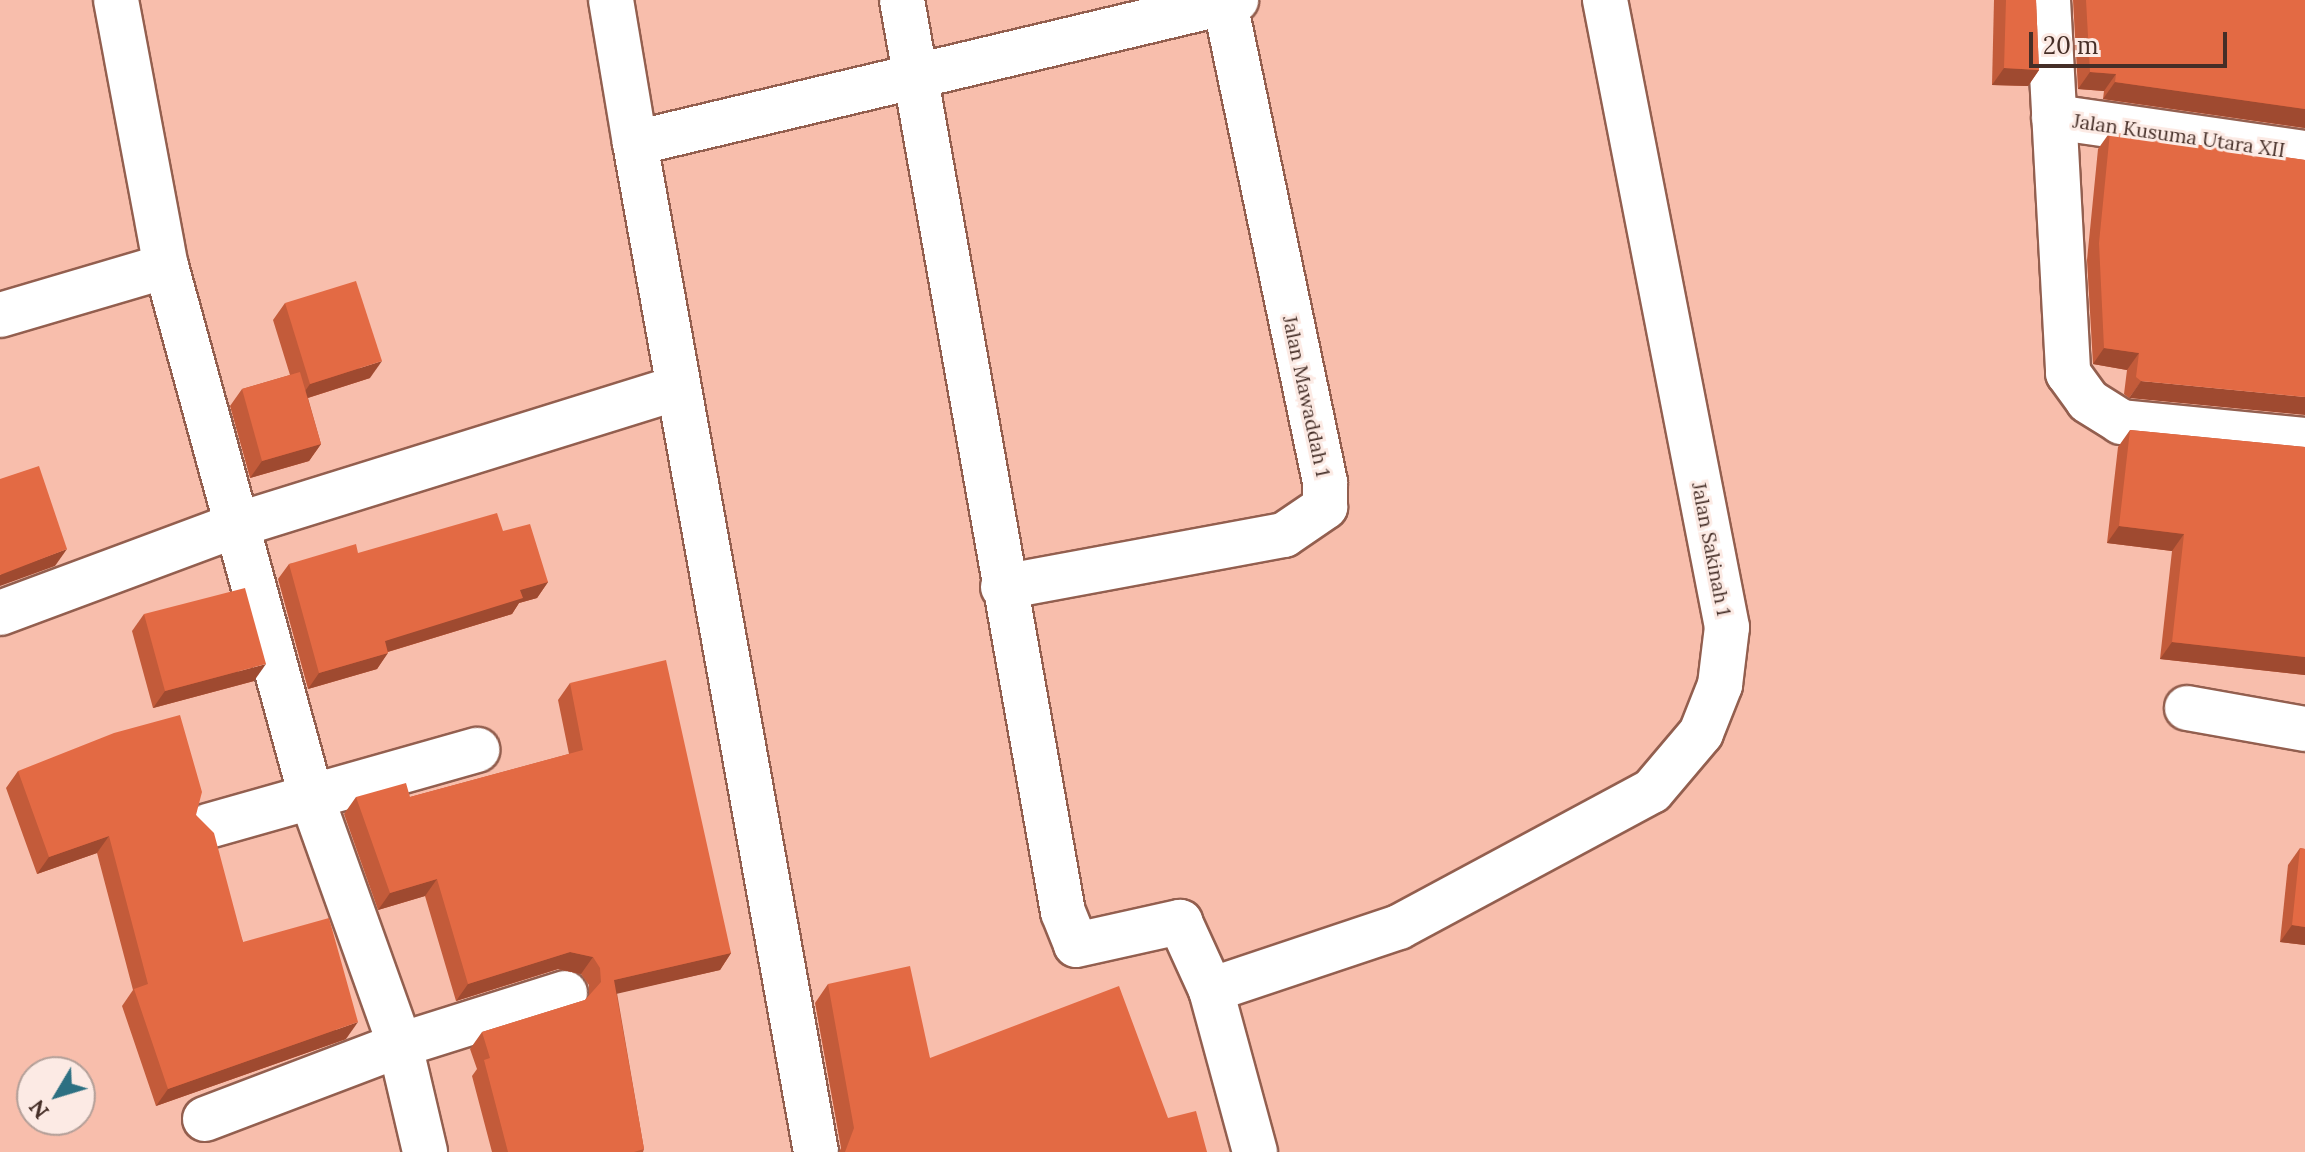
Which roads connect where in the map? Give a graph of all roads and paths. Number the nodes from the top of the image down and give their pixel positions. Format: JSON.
{"nodes":[{"id":1,"x":116,"y":0,"type":"edge"},
{"id":2,"x":611,"y":0,"type":"edge"},
{"id":3,"x":902,"y":0,"type":"edge"},
{"id":4,"x":1605,"y":0,"type":"edge"},
{"id":5,"x":2048,"y":0,"type":"edge"},
{"id":6,"x":1219,"y":2,"type":"edge"},
{"id":7,"x":916,"y":77,"type":"junction"},
{"id":8,"x":2054,"y":117,"type":"junction"},
{"id":9,"x":635,"y":143,"type":"junction"},
{"id":10,"x":2305,"y":153,"type":"edge"},
{"id":11,"x":166,"y":266,"type":"junction"},
{"id":12,"x":0,"y":315,"type":"edge"},
{"id":13,"x":676,"y":388,"type":"junction"},
{"id":14,"x":2305,"y":440,"type":"edge"},
{"id":15,"x":237,"y":525,"type":"junction"},
{"id":16,"x":1003,"y":587,"type":"junction"},
{"id":17,"x":0,"y":613,"type":"edge"},
{"id":18,"x":2187,"y":708,"type":"dead end"},
{"id":19,"x":2305,"y":729,"type":"edge"},
{"id":20,"x":477,"y":750,"type":"dead end"},
{"id":21,"x":311,"y":796,"type":"junction"},
{"id":22,"x":208,"y":826,"type":"edge"},
{"id":23,"x":1211,"y":990,"type":"junction"},
{"id":24,"x":565,"y":993,"type":"dead end"},
{"id":25,"x":400,"y":1045,"type":"junction"},
{"id":26,"x":205,"y":1119,"type":"dead end"},
{"id":27,"x":425,"y":1152,"type":"edge"},
{"id":28,"x":816,"y":1152,"type":"edge"},
{"id":29,"x":1255,"y":1152,"type":"edge"}],
"edges":[{"from":1,"to":11,"type":"street"},
{"from":2,"to":9,"type":"street"},
{"from":3,"to":7,"type":"street"},
{"from":4,"to":23,"type":"street","name":"Jalan Sakinah 1"},
{"from":5,"to":8,"type":"street"},
{"from":6,"to":7,"type":"street"},
{"from":6,"to":16,"type":"street","name":"Jalan Mawaddah 1"},
{"from":7,"to":9,"type":"street"},
{"from":7,"to":16,"type":"street"},
{"from":8,"to":10,"type":"street","name":"Jalan Kusuma Utara XII"},
{"from":8,"to":14,"type":"street"},
{"from":9,"to":13,"type":"street"},
{"from":11,"to":12,"type":"street"},
{"from":11,"to":15,"type":"street"},
{"from":13,"to":15,"type":"street"},
{"from":13,"to":28,"type":"street"},
{"from":15,"to":17,"type":"street"},
{"from":15,"to":21,"type":"street"},
{"from":16,"to":23,"type":"street"},
{"from":18,"to":19,"type":"street"},
{"from":20,"to":21,"type":"street"},
{"from":21,"to":22,"type":"street"},
{"from":21,"to":25,"type":"street"},
{"from":23,"to":29,"type":"street"},
{"from":24,"to":25,"type":"street"},
{"from":25,"to":26,"type":"street"},
{"from":25,"to":27,"type":"street"}]}
